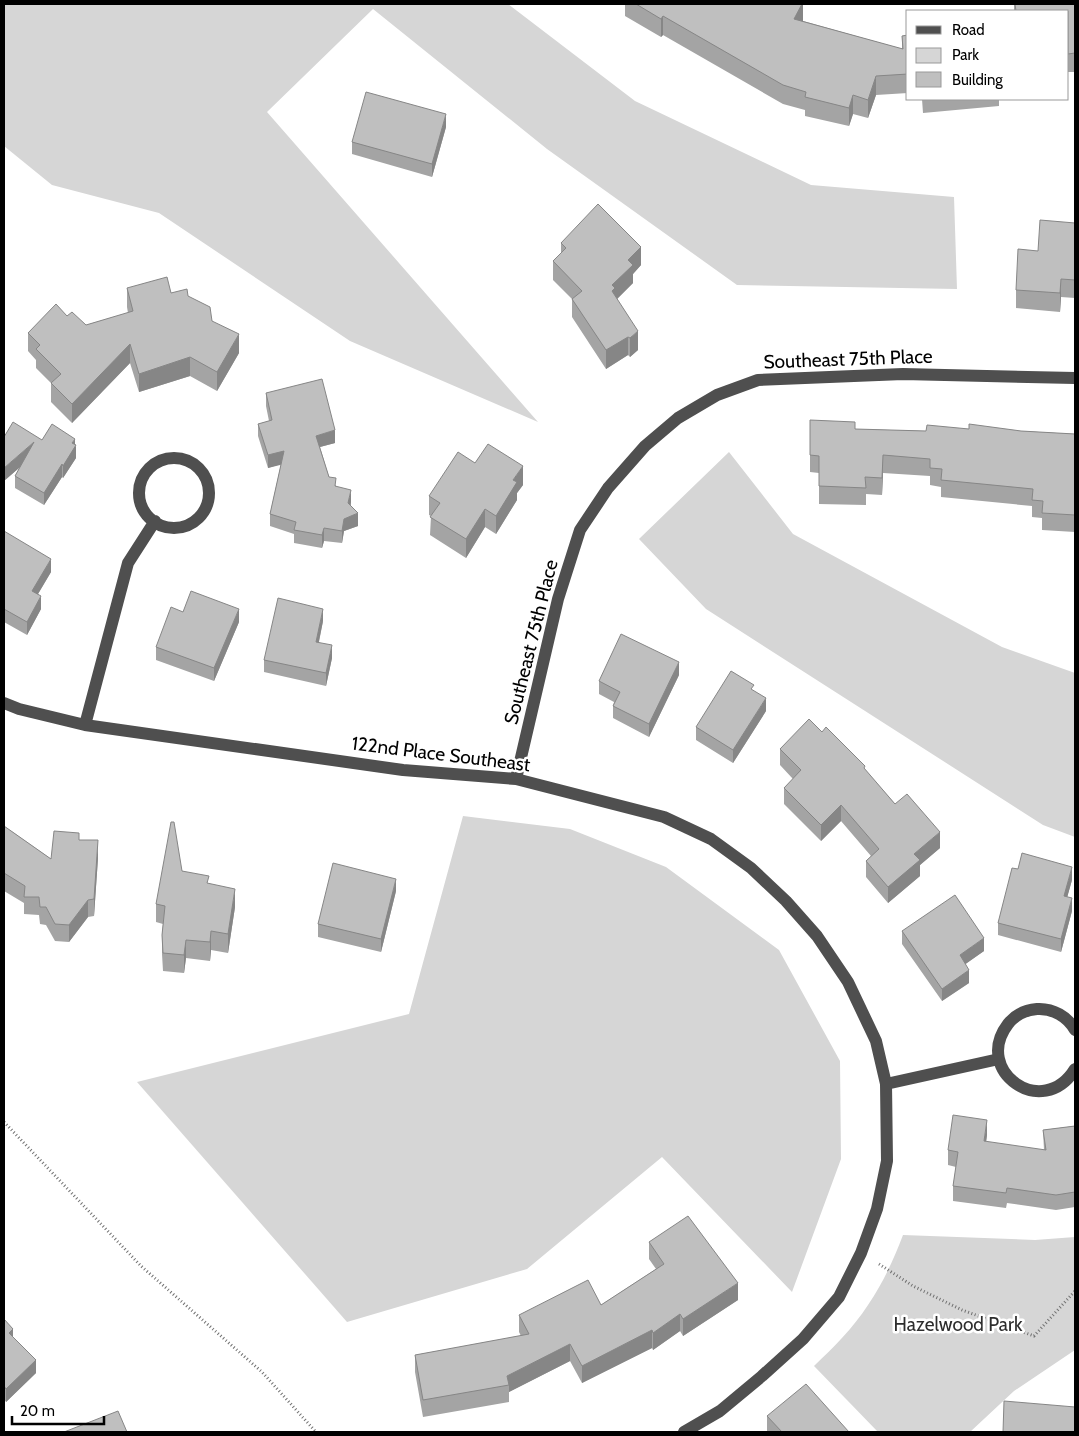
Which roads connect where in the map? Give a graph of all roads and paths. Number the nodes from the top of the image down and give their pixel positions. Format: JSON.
{"nodes":[{"id":1,"x":1075,"y":378,"type":"edge"},
{"id":2,"x":155,"y":522,"type":"junction"},
{"id":3,"x":4,"y":703,"type":"edge"},
{"id":4,"x":86,"y":725,"type":"junction"},
{"id":5,"x":516,"y":779,"type":"junction"},
{"id":6,"x":1075,"y":1030,"type":"edge"},
{"id":7,"x":999,"y":1058,"type":"junction"},
{"id":8,"x":1075,"y":1070,"type":"edge"},
{"id":9,"x":886,"y":1084,"type":"junction"},
{"id":10,"x":4,"y":1122,"type":"edge"},
{"id":11,"x":861,"y":1253,"type":"junction"},
{"id":12,"x":1075,"y":1291,"type":"edge"},
{"id":13,"x":316,"y":1432,"type":"edge"},
{"id":14,"x":684,"y":1432,"type":"edge"}],
"edges":[{"from":1,"to":5,"type":"street","name":"Southeast 75th Place"},
{"from":2,"to":2,"type":"street"},
{"from":2,"to":4,"type":"street"},
{"from":3,"to":4,"type":"street","name":"122nd Place Southeast"},
{"from":4,"to":5,"type":"street","name":"122nd Place Southeast"},
{"from":5,"to":9,"type":"street","name":"122nd Place Southeast"},
{"from":6,"to":7,"type":"street"},
{"from":7,"to":8,"type":"street"},
{"from":7,"to":9,"type":"street"},
{"from":9,"to":11,"type":"street","name":"122nd Place Southeast"},
{"from":10,"to":13,"type":"path"},
{"from":11,"to":12,"type":"path"},
{"from":11,"to":14,"type":"street","name":"122nd Place Southeast"}]}
